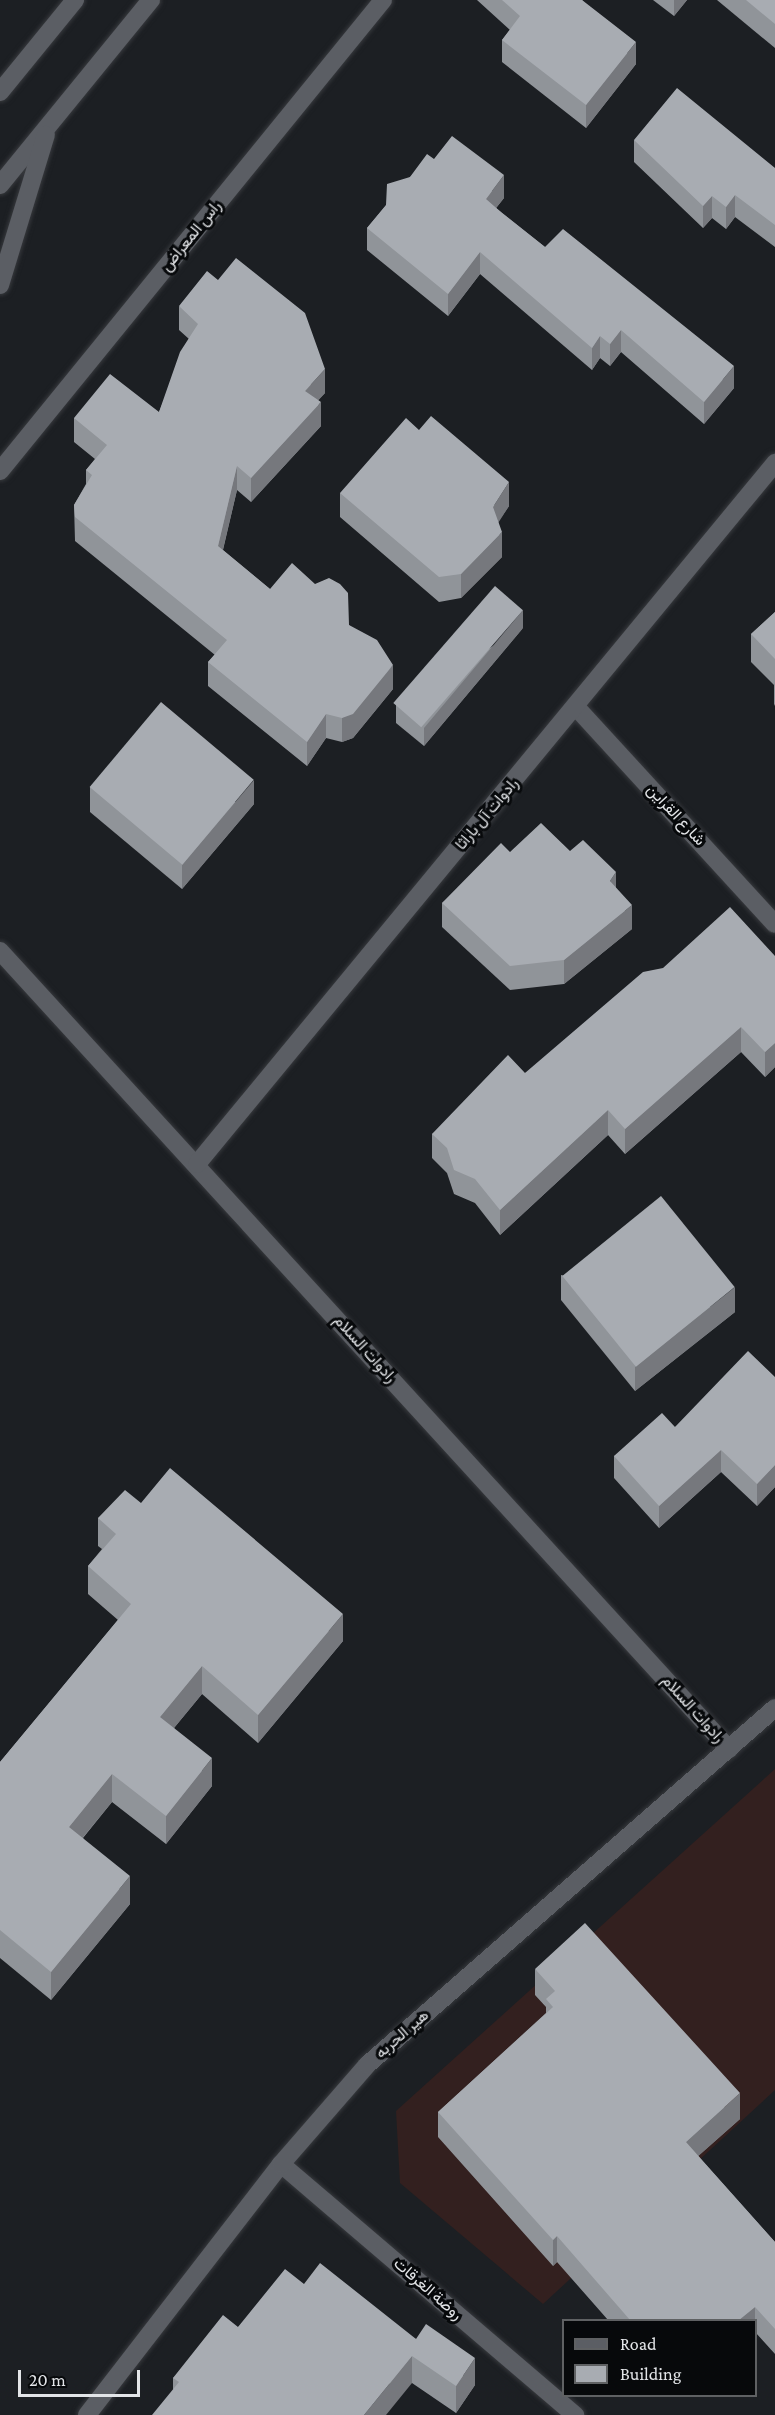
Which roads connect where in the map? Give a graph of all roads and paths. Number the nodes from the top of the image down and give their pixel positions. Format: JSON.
{"nodes":[{"id":1,"x":75,"y":0,"type":"edge"},
{"id":2,"x":150,"y":0,"type":"edge"},
{"id":3,"x":383,"y":0,"type":"edge"},
{"id":4,"x":20,"y":68,"type":"junction"},
{"id":5,"x":0,"y":76,"type":"edge"},
{"id":6,"x":0,"y":92,"type":"edge"},
{"id":7,"x":51,"y":122,"type":"junction"},
{"id":8,"x":0,"y":185,"type":"edge"},
{"id":9,"x":0,"y":285,"type":"edge"},
{"id":10,"x":775,"y":463,"type":"edge"},
{"id":11,"x":0,"y":471,"type":"edge"},
{"id":12,"x":576,"y":707,"type":"junction"},
{"id":13,"x":775,"y":924,"type":"edge"},
{"id":14,"x":0,"y":951,"type":"edge"},
{"id":15,"x":197,"y":1164,"type":"junction"},
{"id":16,"x":775,"y":1708,"type":"edge"},
{"id":17,"x":729,"y":1749,"type":"junction"},
{"id":18,"x":281,"y":2163,"type":"junction"},
{"id":19,"x":87,"y":2415,"type":"edge"},
{"id":20,"x":575,"y":2415,"type":"edge"}],
"edges":[{"from":1,"to":4,"type":"street"},
{"from":2,"to":7,"type":"street"},
{"from":3,"to":11,"type":"street","name":"راس المعراض"},
{"from":4,"to":5,"type":"street"},
{"from":4,"to":6,"type":"street"},
{"from":7,"to":8,"type":"street"},
{"from":7,"to":9,"type":"street"},
{"from":10,"to":12,"type":"street","name":"رادوات آل باراثا"},
{"from":12,"to":13,"type":"street","name":"شارع القراين"},
{"from":12,"to":15,"type":"street","name":"رادوات آل باراثا"},
{"from":14,"to":15,"type":"street","name":"رادوات السلام"},
{"from":15,"to":17,"type":"street","name":"رادوات السلام"},
{"from":16,"to":17,"type":"street","name":"هير الحربه"},
{"from":17,"to":18,"type":"street","name":"هير الحربه"},
{"from":18,"to":19,"type":"street","name":"هير الحربه"},
{"from":18,"to":20,"type":"street","name":"روضة الغرقات"}]}
